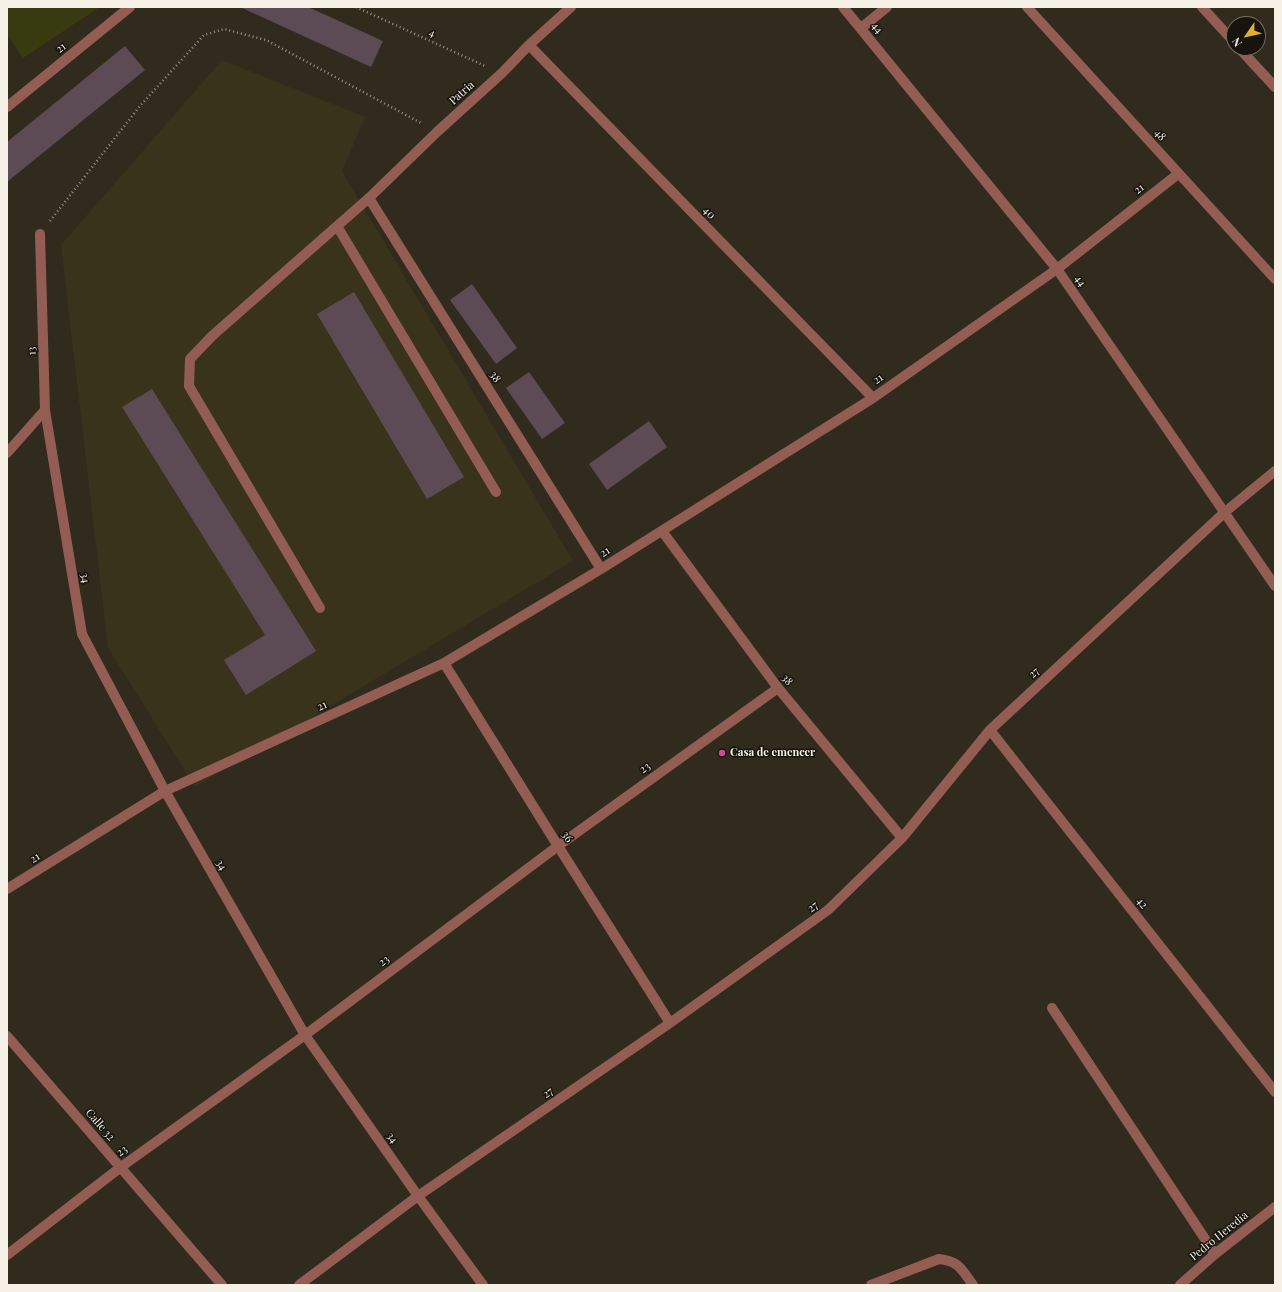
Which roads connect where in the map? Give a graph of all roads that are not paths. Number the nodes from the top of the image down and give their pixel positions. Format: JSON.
{"nodes":[{"id":1,"x":130,"y":7,"type":"edge"},
{"id":2,"x":571,"y":7,"type":"edge"},
{"id":3,"x":843,"y":7,"type":"edge"},
{"id":4,"x":887,"y":7,"type":"edge"},
{"id":5,"x":1027,"y":7,"type":"edge"},
{"id":6,"x":1202,"y":7,"type":"edge"},
{"id":7,"x":861,"y":28,"type":"junction"},
{"id":8,"x":1226,"y":33,"type":"edge"},
{"id":9,"x":529,"y":45,"type":"junction"},
{"id":10,"x":1246,"y":56,"type":"edge"},
{"id":11,"x":1275,"y":87,"type":"edge"},
{"id":12,"x":7,"y":107,"type":"edge"},
{"id":13,"x":1178,"y":174,"type":"junction"},
{"id":14,"x":369,"y":198,"type":"junction"},
{"id":15,"x":337,"y":226,"type":"junction"},
{"id":16,"x":40,"y":234,"type":"road end"},
{"id":17,"x":1057,"y":269,"type":"junction"},
{"id":18,"x":1275,"y":279,"type":"edge"},
{"id":19,"x":872,"y":398,"type":"junction"},
{"id":20,"x":45,"y":410,"type":"junction"},
{"id":21,"x":7,"y":453,"type":"edge"},
{"id":22,"x":1275,"y":471,"type":"edge"},
{"id":23,"x":496,"y":492,"type":"dead end"},
{"id":24,"x":1225,"y":512,"type":"junction"},
{"id":25,"x":662,"y":531,"type":"junction"},
{"id":26,"x":601,"y":569,"type":"junction"},
{"id":27,"x":1275,"y":586,"type":"edge"},
{"id":28,"x":320,"y":608,"type":"dead end"},
{"id":29,"x":444,"y":663,"type":"junction"},
{"id":30,"x":778,"y":688,"type":"junction"},
{"id":31,"x":990,"y":730,"type":"junction"},
{"id":32,"x":165,"y":791,"type":"junction"},
{"id":33,"x":902,"y":838,"type":"junction"},
{"id":34,"x":558,"y":846,"type":"junction"},
{"id":35,"x":7,"y":889,"type":"edge"},
{"id":36,"x":1052,"y":1008,"type":"dead end"},
{"id":37,"x":670,"y":1023,"type":"junction"},
{"id":38,"x":306,"y":1035,"type":"junction"},
{"id":39,"x":7,"y":1036,"type":"edge"},
{"id":40,"x":1275,"y":1092,"type":"edge"},
{"id":41,"x":121,"y":1167,"type":"junction"},
{"id":42,"x":418,"y":1196,"type":"junction"},
{"id":43,"x":1275,"y":1207,"type":"edge"},
{"id":44,"x":1215,"y":1254,"type":"junction"},
{"id":45,"x":7,"y":1255,"type":"edge"},
{"id":46,"x":222,"y":1285,"type":"edge"},
{"id":47,"x":299,"y":1285,"type":"edge"},
{"id":48,"x":483,"y":1285,"type":"edge"},
{"id":49,"x":871,"y":1285,"type":"edge"},
{"id":50,"x":973,"y":1285,"type":"edge"},
{"id":51,"x":1180,"y":1285,"type":"edge"}],
"edges":[{"from":1,"to":12,"type":"street","name":"21"},
{"from":2,"to":9,"type":"street","name":"Patria"},
{"from":3,"to":7,"type":"street","name":"44"},
{"from":4,"to":7,"type":"street"},
{"from":5,"to":13,"type":"street","name":"48"},
{"from":6,"to":8,"type":"street"},
{"from":7,"to":17,"type":"street","name":"44"},
{"from":9,"to":14,"type":"street","name":"Patria"},
{"from":9,"to":19,"type":"street","name":"40"},
{"from":10,"to":11,"type":"street"},
{"from":13,"to":17,"type":"street","name":"21"},
{"from":13,"to":18,"type":"street","name":"48"},
{"from":14,"to":15,"type":"street","name":"Patria"},
{"from":14,"to":26,"type":"street","name":"38"},
{"from":15,"to":23,"type":"street"},
{"from":15,"to":28,"type":"street","name":"Patria"},
{"from":16,"to":20,"type":"street","name":"13"},
{"from":17,"to":19,"type":"street","name":"21"},
{"from":17,"to":24,"type":"street","name":"44"},
{"from":19,"to":25,"type":"street","name":"21"},
{"from":20,"to":21,"type":"street"},
{"from":20,"to":32,"type":"street","name":"34"},
{"from":22,"to":24,"type":"street","name":"27"},
{"from":24,"to":27,"type":"street","name":"44"},
{"from":24,"to":31,"type":"street","name":"27"},
{"from":25,"to":26,"type":"street","name":"21"},
{"from":25,"to":30,"type":"street","name":"38"},
{"from":26,"to":29,"type":"street","name":"21"},
{"from":29,"to":32,"type":"street","name":"21"},
{"from":29,"to":34,"type":"street","name":"36"},
{"from":30,"to":33,"type":"street","name":"38"},
{"from":30,"to":34,"type":"street","name":"23"},
{"from":31,"to":33,"type":"street","name":"27"},
{"from":31,"to":40,"type":"street","name":"42"},
{"from":32,"to":35,"type":"street","name":"21"},
{"from":32,"to":38,"type":"street","name":"34"},
{"from":33,"to":37,"type":"street","name":"27"},
{"from":34,"to":37,"type":"street","name":"36"},
{"from":34,"to":38,"type":"street","name":"23"},
{"from":36,"to":44,"type":"street"},
{"from":37,"to":42,"type":"street","name":"27"},
{"from":38,"to":41,"type":"street","name":"23"},
{"from":38,"to":42,"type":"street","name":"34"},
{"from":39,"to":41,"type":"street","name":"Calle 32"},
{"from":41,"to":45,"type":"street","name":"23"},
{"from":41,"to":46,"type":"street","name":"Calle 32"},
{"from":42,"to":47,"type":"street","name":"27"},
{"from":42,"to":48,"type":"street","name":"34"},
{"from":43,"to":44,"type":"street","name":"Pedro Heredia"},
{"from":44,"to":51,"type":"street","name":"Pedro Heredia"},
{"from":49,"to":50,"type":"street"}]}
